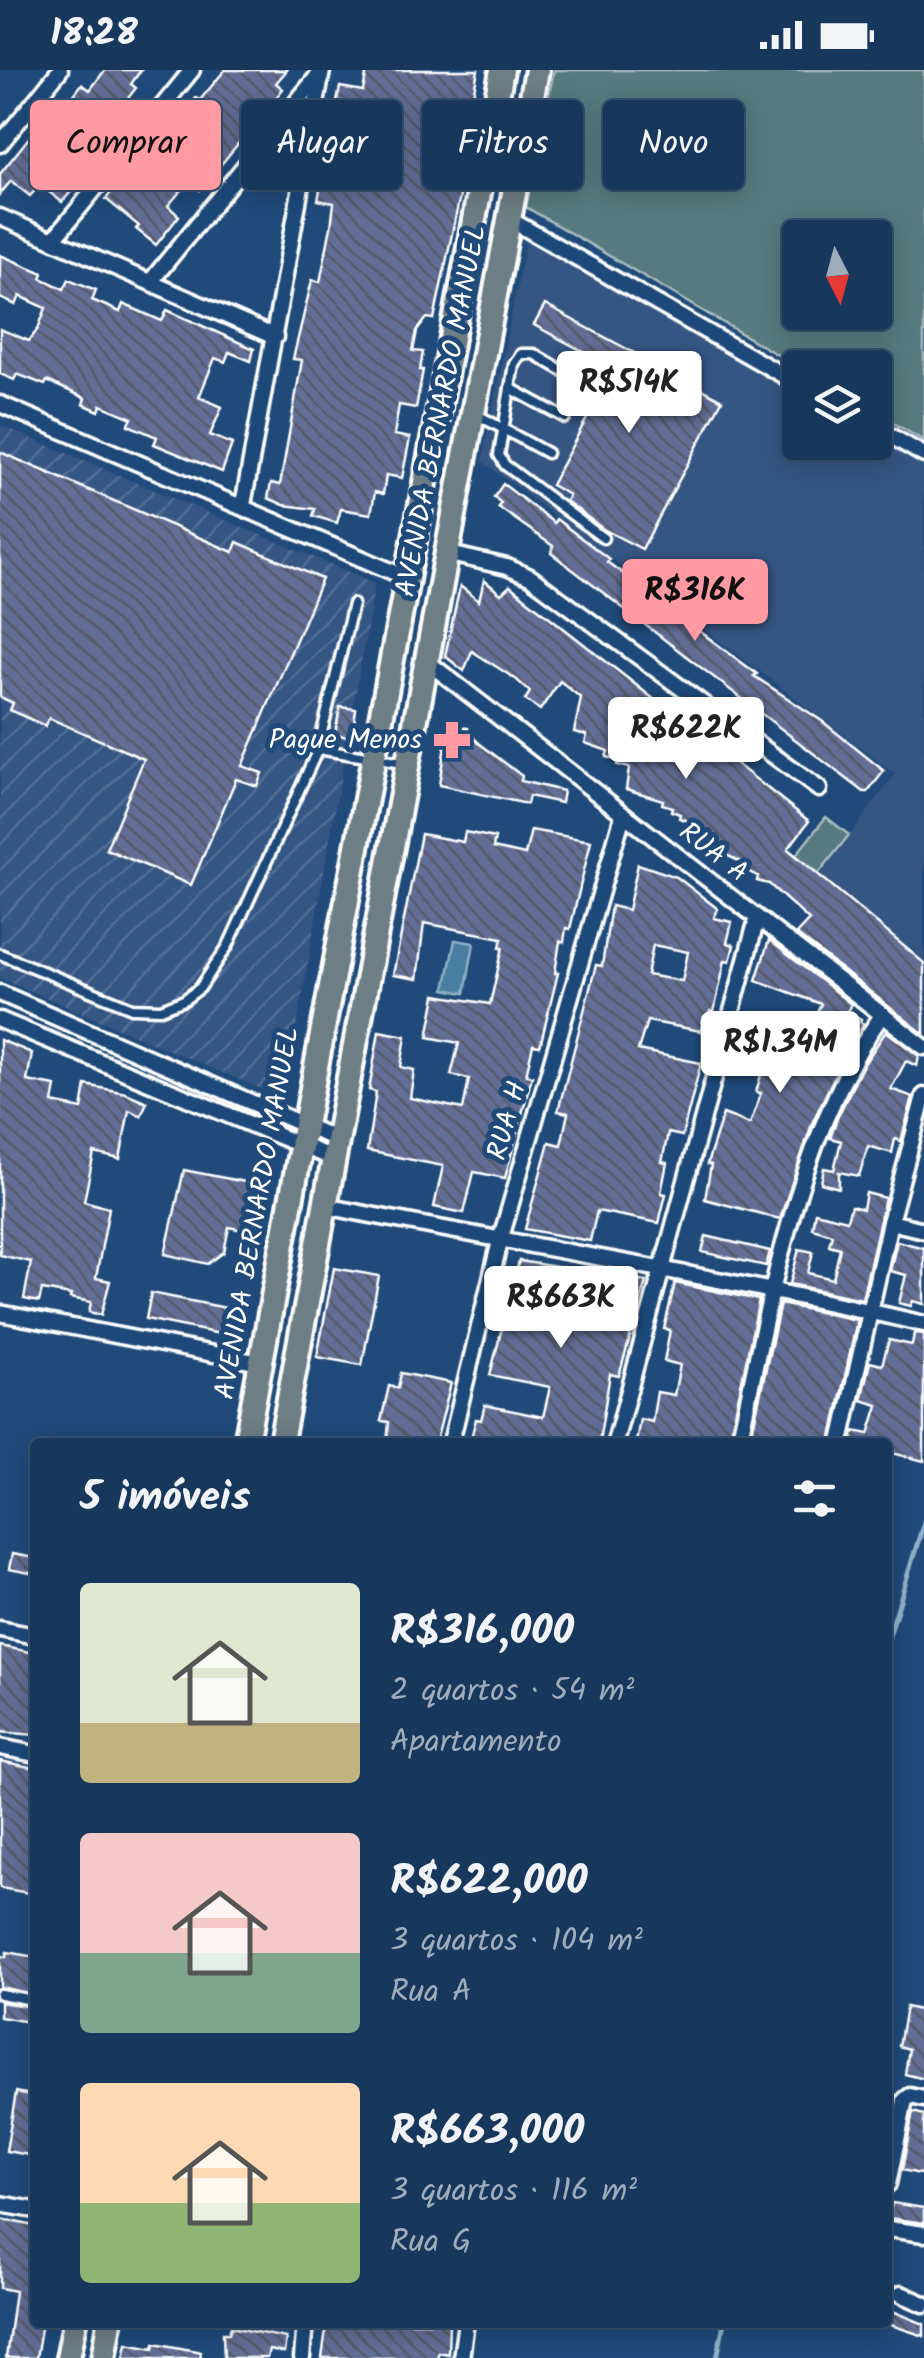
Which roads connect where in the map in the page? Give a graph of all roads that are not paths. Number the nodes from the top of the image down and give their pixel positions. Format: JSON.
{"nodes":[{"id":1,"x":60,"y":70,"type":"edge"},
{"id":2,"x":192,"y":70,"type":"edge"},
{"id":3,"x":323,"y":70,"type":"edge"},
{"id":4,"x":502,"y":70,"type":"edge"},
{"id":5,"x":536,"y":70,"type":"edge"},
{"id":6,"x":496,"y":100,"type":"edge"},
{"id":7,"x":531,"y":100,"type":"edge"},
{"id":8,"x":0,"y":144,"type":"edge"},
{"id":9,"x":514,"y":190,"type":"edge"},
{"id":10,"x":478,"y":191,"type":"joint"},
{"id":11,"x":511,"y":209,"type":"junction"},
{"id":12,"x":0,"y":217,"type":"edge"},
{"id":13,"x":53,"y":240,"type":"junction"},
{"id":14,"x":150,"y":281,"type":"junction"},
{"id":15,"x":274,"y":337,"type":"junction"},
{"id":16,"x":782,"y":373,"type":"edge"},
{"id":17,"x":587,"y":385,"type":"dead end"},
{"id":18,"x":510,"y":388,"type":"junction"},
{"id":19,"x":0,"y":404,"type":"edge"},
{"id":20,"x":472,"y":412,"type":"junction"},
{"id":21,"x":564,"y":418,"type":"dead end"},
{"id":22,"x":502,"y":429,"type":"junction"},
{"id":23,"x":892,"y":437,"type":"edge"},
{"id":24,"x":547,"y":453,"type":"dead end"},
{"id":25,"x":924,"y":455,"type":"edge"},
{"id":26,"x":243,"y":506,"type":"junction"},
{"id":27,"x":603,"y":538,"type":"dead end"},
{"id":28,"x":444,"y":553,"type":"junction"},
{"id":29,"x":405,"y":576,"type":"junction"},
{"id":30,"x":354,"y":604,"type":"dead end"},
{"id":31,"x":425,"y":660,"type":"junction"},
{"id":32,"x":318,"y":749,"type":"junction"},
{"id":33,"x":372,"y":758,"type":"junction"},
{"id":34,"x":406,"y":764,"type":"junction"},
{"id":35,"x":819,"y":789,"type":"dead end"},
{"id":36,"x":624,"y":815,"type":"junction"},
{"id":37,"x":757,"y":919,"type":"junction"},
{"id":38,"x":0,"y":954,"type":"edge"},
{"id":39,"x":0,"y":993,"type":"edge"},
{"id":40,"x":882,"y":1015,"type":"junction"},
{"id":41,"x":0,"y":1020,"type":"edge"},
{"id":42,"x":924,"y":1047,"type":"edge"},
{"id":43,"x":924,"y":1096,"type":"edge"},
{"id":44,"x":919,"y":1134,"type":"edge"},
{"id":45,"x":303,"y":1136,"type":"junction"},
{"id":46,"x":336,"y":1149,"type":"junction"},
{"id":47,"x":326,"y":1206,"type":"junction"},
{"id":48,"x":890,"y":1222,"type":"junction"},
{"id":49,"x":924,"y":1230,"type":"edge"},
{"id":50,"x":500,"y":1241,"type":"junction"},
{"id":51,"x":662,"y":1268,"type":"junction"},
{"id":52,"x":772,"y":1290,"type":"junction"},
{"id":53,"x":869,"y":1310,"type":"junction"},
{"id":54,"x":0,"y":1313,"type":"edge"},
{"id":55,"x":924,"y":1324,"type":"edge"},
{"id":56,"x":261,"y":1363,"type":"junction"},
{"id":57,"x":247,"y":1438,"type":"edge"},
{"id":58,"x":282,"y":1438,"type":"edge"},
{"id":59,"x":452,"y":1438,"type":"edge"},
{"id":60,"x":616,"y":1438,"type":"edge"},
{"id":61,"x":740,"y":1438,"type":"edge"},
{"id":62,"x":842,"y":1438,"type":"edge"},
{"id":63,"x":0,"y":1629,"type":"edge"},
{"id":64,"x":30,"y":1635,"type":"edge"},
{"id":65,"x":0,"y":1747,"type":"edge"},
{"id":66,"x":30,"y":1753,"type":"edge"},
{"id":67,"x":0,"y":1994,"type":"edge"},
{"id":68,"x":28,"y":1999,"type":"dead end"},
{"id":69,"x":924,"y":2099,"type":"edge"},
{"id":70,"x":892,"y":2164,"type":"edge"},
{"id":71,"x":0,"y":2204,"type":"edge"},
{"id":72,"x":30,"y":2209,"type":"edge"},
{"id":73,"x":892,"y":2230,"type":"edge"},
{"id":74,"x":924,"y":2234,"type":"edge"},
{"id":75,"x":901,"y":2294,"type":"dead end"},
{"id":76,"x":924,"y":2304,"type":"edge"},
{"id":77,"x":74,"y":2328,"type":"edge"},
{"id":78,"x":109,"y":2328,"type":"edge"},
{"id":79,"x":304,"y":2328,"type":"edge"},
{"id":80,"x":465,"y":2328,"type":"edge"},
{"id":81,"x":68,"y":2358,"type":"edge"},
{"id":82,"x":104,"y":2358,"type":"edge"},
{"id":83,"x":302,"y":2358,"type":"edge"},
{"id":84,"x":462,"y":2358,"type":"edge"}],
"edges":[{"from":1,"to":8,"type":"street"},
{"from":2,"to":13,"type":"street"},
{"from":3,"to":14,"type":"street"},
{"from":3,"to":15,"type":"street"},
{"from":4,"to":6,"type":"main road","name":"AVENIDA BERNARDO MANUEL"},
{"from":5,"to":7,"type":"main road","name":"AVENIDA BERNARDO MANUEL"},
{"from":9,"to":11,"type":"main road","name":"AVENIDA BERNARDO MANUEL"},
{"from":10,"to":11,"type":"main road"},
{"from":10,"to":29,"type":"main road","name":"AVENIDA BERNARDO MANUEL"},
{"from":11,"to":16,"type":"street"},
{"from":11,"to":20,"type":"main road","name":"AVENIDA BERNARDO MANUEL"},
{"from":12,"to":13,"type":"street"},
{"from":13,"to":14,"type":"street"},
{"from":14,"to":15,"type":"street"},
{"from":15,"to":26,"type":"street"},
{"from":17,"to":18,"type":"lane"},
{"from":18,"to":21,"type":"lane"},
{"from":18,"to":22,"type":"lane"},
{"from":19,"to":26,"type":"street"},
{"from":20,"to":22,"type":"lane"},
{"from":20,"to":28,"type":"main road","name":"AVENIDA BERNARDO MANUEL"},
{"from":22,"to":24,"type":"lane"},
{"from":22,"to":27,"type":"lane"},
{"from":23,"to":25,"type":"street"},
{"from":26,"to":29,"type":"street"},
{"from":28,"to":31,"type":"main road","name":"AVENIDA BERNARDO MANUEL"},
{"from":28,"to":35,"type":"street"},
{"from":29,"to":33,"type":"main road","name":"AVENIDA BERNARDO MANUEL"},
{"from":30,"to":32,"type":"lane"},
{"from":31,"to":34,"type":"main road","name":"AVENIDA BERNARDO MANUEL"},
{"from":31,"to":36,"type":"street","name":"RUA A"},
{"from":32,"to":33,"type":"lane"},
{"from":32,"to":38,"type":"lane"},
{"from":33,"to":34,"type":"lane"},
{"from":33,"to":45,"type":"main road","name":"AVENIDA BERNARDO MANUEL"},
{"from":34,"to":46,"type":"main road","name":"AVENIDA BERNARDO MANUEL"},
{"from":36,"to":37,"type":"street","name":"RUA A"},
{"from":36,"to":50,"type":"street","name":"RUA H"},
{"from":37,"to":40,"type":"street","name":"RUA A"},
{"from":37,"to":51,"type":"street"},
{"from":39,"to":45,"type":"street"},
{"from":40,"to":42,"type":"street","name":"RUA A"},
{"from":40,"to":52,"type":"street"},
{"from":41,"to":45,"type":"street"},
{"from":43,"to":44,"type":"street"},
{"from":44,"to":48,"type":"street"},
{"from":45,"to":46,"type":"street"},
{"from":45,"to":56,"type":"main road","name":"AVENIDA BERNARDO MANUEL"},
{"from":46,"to":47,"type":"main road","name":"AVENIDA BERNARDO MANUEL"},
{"from":47,"to":50,"type":"street"},
{"from":47,"to":58,"type":"main road","name":"AVENIDA BERNARDO MANUEL"},
{"from":48,"to":49,"type":"street"},
{"from":48,"to":53,"type":"street"},
{"from":50,"to":51,"type":"street"},
{"from":50,"to":59,"type":"street","name":"RUA H"},
{"from":51,"to":52,"type":"street"},
{"from":51,"to":60,"type":"street"},
{"from":52,"to":53,"type":"street"},
{"from":52,"to":61,"type":"street"},
{"from":53,"to":55,"type":"street"},
{"from":53,"to":62,"type":"street"},
{"from":54,"to":56,"type":"street"},
{"from":56,"to":57,"type":"main road","name":"AVENIDA BERNARDO MANUEL"},
{"from":63,"to":64,"type":"street"},
{"from":65,"to":66,"type":"street"},
{"from":67,"to":68,"type":"lane"},
{"from":69,"to":70,"type":"street"},
{"from":71,"to":72,"type":"street"},
{"from":73,"to":74,"type":"street"},
{"from":75,"to":76,"type":"street"},
{"from":77,"to":81,"type":"main road"},
{"from":78,"to":82,"type":"main road"},
{"from":79,"to":83,"type":"street"},
{"from":80,"to":84,"type":"street"}]}
